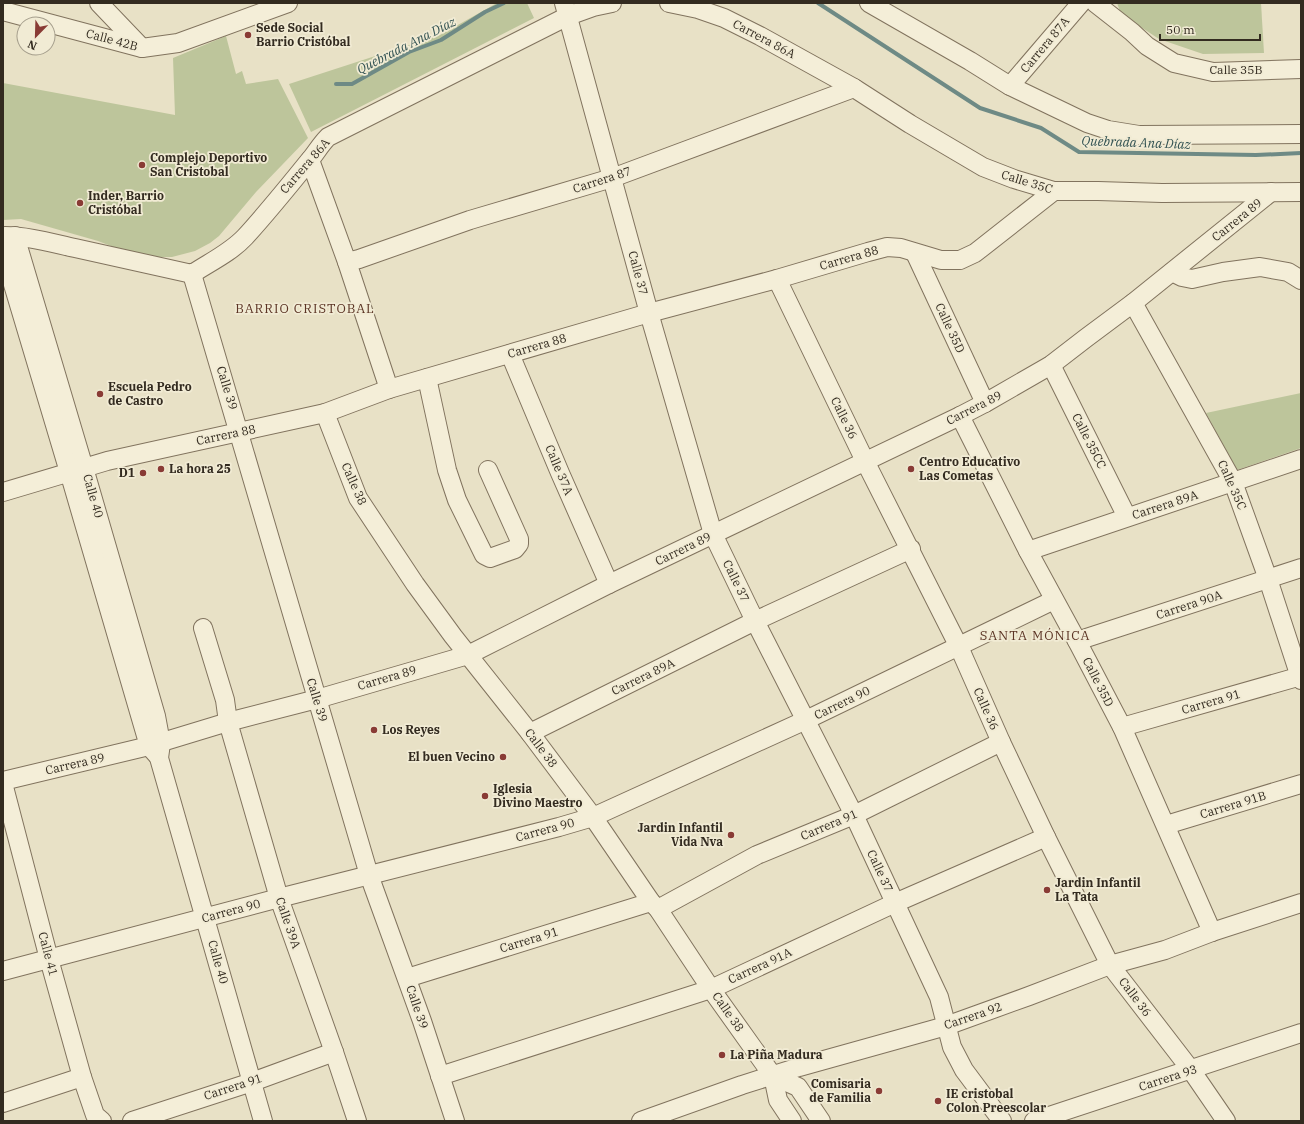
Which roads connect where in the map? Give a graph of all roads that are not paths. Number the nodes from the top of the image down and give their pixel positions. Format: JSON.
{"nodes":[{"id":1,"x":98,"y":3,"type":"edge"},
{"id":2,"x":612,"y":3,"type":"edge"},
{"id":3,"x":669,"y":3,"type":"edge"},
{"id":4,"x":869,"y":3,"type":"edge"},
{"id":5,"x":1081,"y":3,"type":"edge"},
{"id":6,"x":1096,"y":3,"type":"edge"},
{"id":7,"x":272,"y":5,"type":"edge"},
{"id":8,"x":566,"y":9,"type":"edge"},
{"id":9,"x":3,"y":11,"type":"edge"},
{"id":10,"x":142,"y":48,"type":"junction"},
{"id":11,"x":1301,"y":69,"type":"edge"},
{"id":12,"x":1010,"y":86,"type":"junction"},
{"id":13,"x":854,"y":88,"type":"junction"},
{"id":14,"x":1301,"y":134,"type":"edge"},
{"id":15,"x":310,"y":160,"type":"junction"},
{"id":16,"x":612,"y":178,"type":"junction"},
{"id":17,"x":1054,"y":191,"type":"junction"},
{"id":18,"x":1271,"y":192,"type":"junction"},
{"id":19,"x":1301,"y":192,"type":"edge"},
{"id":20,"x":9,"y":236,"type":"edge"},
{"id":21,"x":3,"y":251,"type":"edge"},
{"id":22,"x":915,"y":253,"type":"junction"},
{"id":23,"x":347,"y":262,"type":"junction"},
{"id":24,"x":1172,"y":272,"type":"junction"},
{"id":25,"x":192,"y":274,"type":"junction"},
{"id":26,"x":777,"y":279,"type":"junction"},
{"id":27,"x":1301,"y":280,"type":"edge"},
{"id":28,"x":1134,"y":303,"type":"junction"},
{"id":29,"x":649,"y":313,"type":"junction"},
{"id":30,"x":510,"y":354,"type":"junction"},
{"id":31,"x":1051,"y":365,"type":"junction"},
{"id":32,"x":427,"y":378,"type":"junction"},
{"id":33,"x":389,"y":389,"type":"junction"},
{"id":34,"x":985,"y":403,"type":"junction"},
{"id":35,"x":325,"y":412,"type":"junction"},
{"id":36,"x":960,"y":416,"type":"junction"},
{"id":37,"x":240,"y":432,"type":"junction"},
{"id":38,"x":1301,"y":459,"type":"edge"},
{"id":39,"x":865,"y":461,"type":"junction"},
{"id":40,"x":77,"y":470,"type":"junction"},
{"id":41,"x":488,"y":470,"type":"dead end"},
{"id":42,"x":1233,"y":482,"type":"junction"},
{"id":43,"x":3,"y":492,"type":"edge"},
{"id":44,"x":1127,"y":517,"type":"junction"},
{"id":45,"x":714,"y":534,"type":"junction"},
{"id":46,"x":910,"y":549,"type":"junction"},
{"id":47,"x":1028,"y":551,"type":"junction"},
{"id":48,"x":1301,"y":568,"type":"edge"},
{"id":49,"x":1268,"y":579,"type":"junction"},
{"id":50,"x":609,"y":584,"type":"junction"},
{"id":51,"x":1054,"y":600,"type":"junction"},
{"id":52,"x":755,"y":621,"type":"junction"},
{"id":53,"x":203,"y":628,"type":"dead end"},
{"id":54,"x":1077,"y":641,"type":"junction"},
{"id":55,"x":958,"y":647,"type":"junction"},
{"id":56,"x":468,"y":655,"type":"junction"},
{"id":57,"x":1301,"y":678,"type":"edge"},
{"id":58,"x":317,"y":698,"type":"junction"},
{"id":59,"x":806,"y":720,"type":"junction"},
{"id":60,"x":228,"y":722,"type":"junction"},
{"id":61,"x":1122,"y":727,"type":"junction"},
{"id":62,"x":530,"y":733,"type":"junction"},
{"id":63,"x":1001,"y":742,"type":"junction"},
{"id":64,"x":156,"y":749,"type":"junction"},
{"id":65,"x":3,"y":782,"type":"edge"},
{"id":66,"x":1301,"y":784,"type":"edge"},
{"id":67,"x":854,"y":815,"type":"junction"},
{"id":68,"x":593,"y":818,"type":"junction"},
{"id":69,"x":1166,"y":825,"type":"junction"},
{"id":70,"x":1046,"y":837,"type":"junction"},
{"id":71,"x":369,"y":875,"type":"junction"},
{"id":72,"x":279,"y":898,"type":"junction"},
{"id":73,"x":895,"y":902,"type":"junction"},
{"id":74,"x":1301,"y":903,"type":"edge"},
{"id":75,"x":655,"y":905,"type":"junction"},
{"id":76,"x":205,"y":918,"type":"junction"},
{"id":77,"x":1212,"y":932,"type":"junction"},
{"id":78,"x":49,"y":959,"type":"junction"},
{"id":79,"x":1110,"y":965,"type":"junction"},
{"id":80,"x":3,"y":971,"type":"edge"},
{"id":81,"x":407,"y":978,"type":"junction"},
{"id":82,"x":711,"y":989,"type":"junction"},
{"id":83,"x":946,"y":1026,"type":"junction"},
{"id":84,"x":1301,"y":1033,"type":"edge"},
{"id":85,"x":334,"y":1052,"type":"junction"},
{"id":86,"x":1191,"y":1070,"type":"junction"},
{"id":87,"x":440,"y":1076,"type":"junction"},
{"id":88,"x":773,"y":1076,"type":"junction"},
{"id":89,"x":82,"y":1077,"type":"junction"},
{"id":90,"x":252,"y":1082,"type":"junction"},
{"id":91,"x":3,"y":1104,"type":"edge"},
{"id":92,"x":102,"y":1121,"type":"edge"},
{"id":93,"x":132,"y":1121,"type":"edge"},
{"id":94,"x":263,"y":1121,"type":"edge"},
{"id":95,"x":357,"y":1121,"type":"edge"},
{"id":96,"x":455,"y":1121,"type":"edge"},
{"id":97,"x":641,"y":1121,"type":"edge"},
{"id":98,"x":792,"y":1121,"type":"edge"},
{"id":99,"x":821,"y":1121,"type":"edge"},
{"id":100,"x":1002,"y":1121,"type":"edge"},
{"id":101,"x":1034,"y":1121,"type":"edge"},
{"id":102,"x":1226,"y":1121,"type":"edge"}],
"edges":[{"from":1,"to":10,"type":"street"},
{"from":2,"to":8,"type":"street","name":"Carrera 86A"},
{"from":3,"to":13,"type":"street","name":"Carrera 86A"},
{"from":4,"to":12,"type":"street"},
{"from":5,"to":12,"type":"street","name":"Carrera 87A"},
{"from":6,"to":11,"type":"street","name":"Calle 35B"},
{"from":7,"to":10,"type":"street","name":"Calle 42B"},
{"from":8,"to":15,"type":"street","name":"Carrera 86A"},
{"from":8,"to":16,"type":"street","name":"Calle 37"},
{"from":9,"to":10,"type":"street","name":"Calle 42B"},
{"from":12,"to":14,"type":"street"},
{"from":13,"to":16,"type":"street","name":"Carrera 87"},
{"from":13,"to":17,"type":"street","name":"Calle 35C"},
{"from":15,"to":23,"type":"street"},
{"from":15,"to":25,"type":"street","name":"Carrera 86A"},
{"from":16,"to":23,"type":"street","name":"Carrera 87"},
{"from":16,"to":29,"type":"street","name":"Calle 37"},
{"from":17,"to":18,"type":"street","name":"Calle 35C"},
{"from":17,"to":22,"type":"street","name":"Carrera 88"},
{"from":18,"to":19,"type":"street","name":"Carrera 89"},
{"from":18,"to":24,"type":"street","name":"Carrera 89"},
{"from":20,"to":25,"type":"street"},
{"from":20,"to":40,"type":"street","name":"Calle 40"},
{"from":21,"to":40,"type":"street","name":"Calle 40"},
{"from":22,"to":26,"type":"street","name":"Carrera 88"},
{"from":22,"to":34,"type":"street","name":"Calle 35D"},
{"from":23,"to":33,"type":"street"},
{"from":24,"to":27,"type":"street"},
{"from":24,"to":28,"type":"street","name":"Carrera 89"},
{"from":25,"to":37,"type":"street","name":"Calle 39"},
{"from":26,"to":29,"type":"street","name":"Carrera 88"},
{"from":26,"to":39,"type":"street","name":"Calle 36"},
{"from":28,"to":31,"type":"street","name":"Carrera 89"},
{"from":28,"to":42,"type":"street","name":"Calle 35C"},
{"from":29,"to":30,"type":"street","name":"Carrera 88"},
{"from":29,"to":45,"type":"street","name":"Calle 37"},
{"from":30,"to":32,"type":"street","name":"Carrera 88"},
{"from":30,"to":50,"type":"street","name":"Calle 37A"},
{"from":31,"to":34,"type":"street","name":"Carrera 89"},
{"from":31,"to":44,"type":"street","name":"Calle 35CC"},
{"from":32,"to":33,"type":"street","name":"Carrera 88"},
{"from":32,"to":41,"type":"street"},
{"from":33,"to":35,"type":"street","name":"Carrera 88"},
{"from":34,"to":36,"type":"street","name":"Carrera 89"},
{"from":35,"to":37,"type":"street","name":"Carrera 88"},
{"from":35,"to":56,"type":"street","name":"Calle 38"},
{"from":36,"to":39,"type":"street","name":"Carrera 89"},
{"from":36,"to":47,"type":"street","name":"Calle 35D"},
{"from":37,"to":40,"type":"street","name":"Carrera 88"},
{"from":37,"to":58,"type":"street","name":"Calle 39"},
{"from":38,"to":42,"type":"street","name":"Carrera 89A"},
{"from":39,"to":45,"type":"street","name":"Carrera 89"},
{"from":39,"to":46,"type":"street","name":"Calle 36"},
{"from":40,"to":43,"type":"street","name":"Carrera 88"},
{"from":40,"to":64,"type":"street","name":"Calle 40"},
{"from":42,"to":44,"type":"street","name":"Carrera 89A"},
{"from":42,"to":49,"type":"street","name":"Calle 35C"},
{"from":44,"to":47,"type":"street","name":"Carrera 89A"},
{"from":45,"to":50,"type":"street","name":"Carrera 89"},
{"from":45,"to":52,"type":"street","name":"Calle 37"},
{"from":46,"to":52,"type":"street","name":"Carrera 89A"},
{"from":46,"to":55,"type":"street","name":"Calle 36"},
{"from":47,"to":51,"type":"street","name":"Calle 35D"},
{"from":48,"to":49,"type":"street","name":"Carrera 90A"},
{"from":49,"to":54,"type":"street","name":"Carrera 90A"},
{"from":49,"to":57,"type":"street","name":"Calle 35C"},
{"from":50,"to":56,"type":"street","name":"Carrera 89"},
{"from":51,"to":54,"type":"street","name":"Calle 35D"},
{"from":51,"to":55,"type":"street","name":"Carrera 90"},
{"from":52,"to":59,"type":"street","name":"Calle 37"},
{"from":52,"to":62,"type":"street","name":"Carrera 89A"},
{"from":53,"to":60,"type":"street","name":"Calle 39A"},
{"from":54,"to":61,"type":"street","name":"Calle 35D"},
{"from":55,"to":59,"type":"street","name":"Carrera 90"},
{"from":55,"to":63,"type":"street","name":"Calle 36"},
{"from":56,"to":58,"type":"street","name":"Carrera 89"},
{"from":56,"to":62,"type":"street","name":"Calle 38"},
{"from":57,"to":61,"type":"street","name":"Carrera 91"},
{"from":58,"to":60,"type":"street","name":"Carrera 89"},
{"from":58,"to":71,"type":"street","name":"Calle 39"},
{"from":59,"to":67,"type":"street","name":"Calle 37"},
{"from":59,"to":68,"type":"street","name":"Carrera 90"},
{"from":60,"to":64,"type":"street","name":"Carrera 89"},
{"from":60,"to":72,"type":"street","name":"Calle 39A"},
{"from":61,"to":69,"type":"street","name":"Calle 35D"},
{"from":62,"to":68,"type":"street","name":"Calle 38"},
{"from":63,"to":67,"type":"street","name":"Carrera 91"},
{"from":63,"to":70,"type":"street","name":"Calle 36"},
{"from":64,"to":65,"type":"street","name":"Carrera 89"},
{"from":64,"to":76,"type":"street","name":"Calle 40"},
{"from":65,"to":78,"type":"street","name":"Calle 41"},
{"from":66,"to":69,"type":"street","name":"Carrera 91B"},
{"from":67,"to":73,"type":"street","name":"Calle 37"},
{"from":67,"to":75,"type":"street","name":"Carrera 91"},
{"from":68,"to":71,"type":"street","name":"Carrera 90"},
{"from":68,"to":75,"type":"street","name":"Calle 38"},
{"from":69,"to":77,"type":"street","name":"Calle 35D"},
{"from":70,"to":73,"type":"street","name":"Carrera 91A"},
{"from":70,"to":79,"type":"street","name":"Calle 36"},
{"from":71,"to":72,"type":"street","name":"Carrera 90"},
{"from":71,"to":81,"type":"street","name":"Calle 39"},
{"from":72,"to":76,"type":"street","name":"Carrera 90"},
{"from":72,"to":85,"type":"street","name":"Calle 39A"},
{"from":73,"to":82,"type":"street","name":"Carrera 91A"},
{"from":73,"to":83,"type":"street","name":"Calle 37"},
{"from":74,"to":77,"type":"street","name":"Carrera 92"},
{"from":75,"to":81,"type":"street","name":"Carrera 91"},
{"from":75,"to":82,"type":"street","name":"Calle 38"},
{"from":76,"to":78,"type":"street","name":"Carrera 90"},
{"from":76,"to":90,"type":"street","name":"Calle 40"},
{"from":77,"to":79,"type":"street","name":"Carrera 92"},
{"from":78,"to":80,"type":"street","name":"Carrera 90"},
{"from":78,"to":89,"type":"street","name":"Calle 41"},
{"from":79,"to":83,"type":"street","name":"Carrera 92"},
{"from":79,"to":86,"type":"street","name":"Calle 36"},
{"from":81,"to":87,"type":"street","name":"Calle 39"},
{"from":82,"to":87,"type":"street","name":"Carrera 91A"},
{"from":82,"to":88,"type":"street","name":"Calle 38"},
{"from":83,"to":88,"type":"street","name":"Carrera 92"},
{"from":83,"to":100,"type":"street","name":"Calle 37"},
{"from":84,"to":86,"type":"street","name":"Carrera 93"},
{"from":85,"to":90,"type":"street","name":"Carrera 91"},
{"from":85,"to":95,"type":"street","name":"Calle 39A"},
{"from":86,"to":101,"type":"street","name":"Carrera 93"},
{"from":86,"to":102,"type":"street","name":"Calle 36"},
{"from":87,"to":96,"type":"street","name":"Calle 39"},
{"from":88,"to":97,"type":"street","name":"Carrera 92"},
{"from":88,"to":98,"type":"street","name":"Calle 38"},
{"from":88,"to":99,"type":"street"},
{"from":89,"to":91,"type":"street"},
{"from":89,"to":92,"type":"street","name":"Calle 41"},
{"from":90,"to":93,"type":"street","name":"Carrera 91"},
{"from":90,"to":94,"type":"street","name":"Calle 40"}]}
